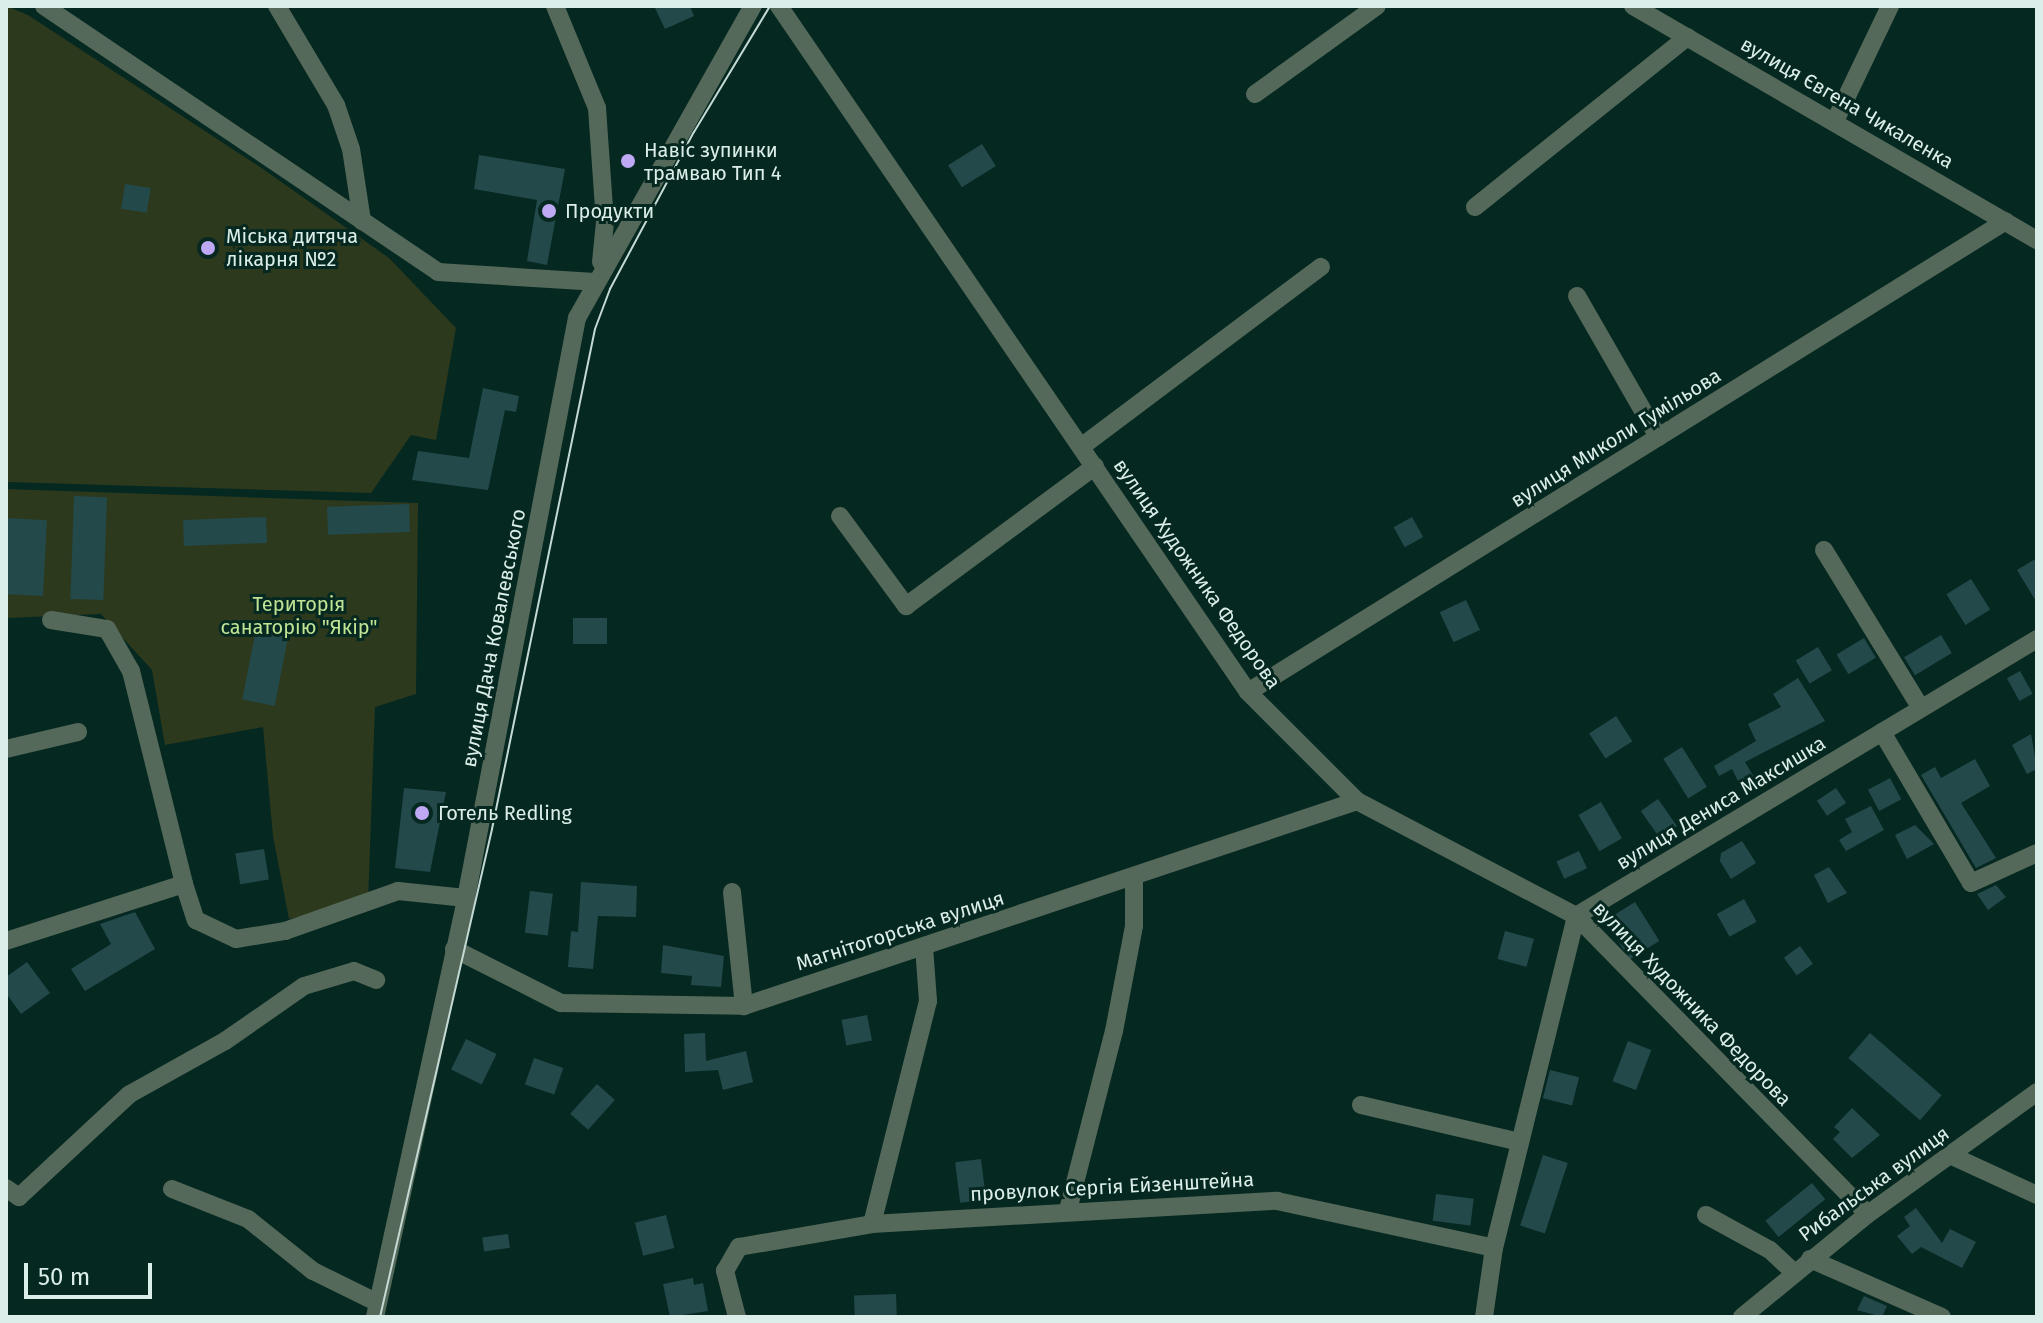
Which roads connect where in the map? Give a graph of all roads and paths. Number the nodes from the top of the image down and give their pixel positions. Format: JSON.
{"nodes":[{"id":1,"x":44,"y":6,"type":"edge"},
{"id":2,"x":277,"y":6,"type":"edge"},
{"id":3,"x":555,"y":6,"type":"edge"},
{"id":4,"x":753,"y":6,"type":"edge"},
{"id":5,"x":779,"y":6,"type":"edge"},
{"id":6,"x":1377,"y":6,"type":"edge"},
{"id":7,"x":1633,"y":6,"type":"edge"},
{"id":8,"x":1890,"y":6,"type":"edge"},
{"id":9,"x":1687,"y":37,"type":"junction"},
{"id":10,"x":1255,"y":94,"type":"dead end"},
{"id":11,"x":1835,"y":121,"type":"junction"},
{"id":12,"x":1475,"y":207,"type":"dead end"},
{"id":13,"x":362,"y":221,"type":"junction"},
{"id":14,"x":2006,"y":221,"type":"junction"},
{"id":15,"x":2037,"y":240,"type":"edge"},
{"id":16,"x":1321,"y":267,"type":"dead end"},
{"id":17,"x":598,"y":276,"type":"junction"},
{"id":18,"x":1577,"y":296,"type":"dead end"},
{"id":19,"x":1658,"y":437,"type":"junction"},
{"id":20,"x":1081,"y":447,"type":"junction"},
{"id":21,"x":1095,"y":466,"type":"junction"},
{"id":22,"x":840,"y":516,"type":"dead end"},
{"id":23,"x":1824,"y":550,"type":"dead end"},
{"id":24,"x":51,"y":620,"type":"dead end"},
{"id":25,"x":2037,"y":639,"type":"edge"},
{"id":26,"x":1248,"y":692,"type":"junction"},
{"id":27,"x":1921,"y":708,"type":"junction"},
{"id":28,"x":78,"y":732,"type":"dead end"},
{"id":29,"x":1882,"y":732,"type":"junction"},
{"id":30,"x":6,"y":749,"type":"edge"},
{"id":31,"x":1357,"y":801,"type":"junction"},
{"id":32,"x":2037,"y":853,"type":"edge"},
{"id":33,"x":1134,"y":876,"type":"junction"},
{"id":34,"x":184,"y":884,"type":"junction"},
{"id":35,"x":732,"y":892,"type":"dead end"},
{"id":36,"x":466,"y":898,"type":"junction"},
{"id":37,"x":1576,"y":916,"type":"junction"},
{"id":38,"x":6,"y":941,"type":"edge"},
{"id":39,"x":924,"y":946,"type":"junction"},
{"id":40,"x":454,"y":949,"type":"junction"},
{"id":41,"x":376,"y":980,"type":"dead end"},
{"id":42,"x":744,"y":1006,"type":"junction"},
{"id":43,"x":2037,"y":1092,"type":"edge"},
{"id":44,"x":1361,"y":1105,"type":"dead end"},
{"id":45,"x":1520,"y":1142,"type":"junction"},
{"id":46,"x":1950,"y":1155,"type":"junction"},
{"id":47,"x":172,"y":1189,"type":"dead end"},
{"id":48,"x":13,"y":1192,"type":"edge"},
{"id":49,"x":2037,"y":1195,"type":"edge"},
{"id":50,"x":1068,"y":1210,"type":"junction"},
{"id":51,"x":1868,"y":1214,"type":"junction"},
{"id":52,"x":1706,"y":1215,"type":"dead end"},
{"id":53,"x":872,"y":1224,"type":"junction"},
{"id":54,"x":1494,"y":1248,"type":"junction"},
{"id":55,"x":1810,"y":1259,"type":"junction"},
{"id":56,"x":1794,"y":1272,"type":"junction"},
{"id":57,"x":376,"y":1310,"type":"edge"},
{"id":58,"x":737,"y":1317,"type":"edge"},
{"id":59,"x":1484,"y":1317,"type":"edge"},
{"id":60,"x":1742,"y":1317,"type":"edge"},
{"id":61,"x":1942,"y":1317,"type":"edge"}],
"edges":[{"from":1,"to":13,"type":"street"},
{"from":2,"to":13,"type":"street"},
{"from":3,"to":17,"type":"street"},
{"from":4,"to":17,"type":"street","name":"вулиця Дача Ковалевського"},
{"from":5,"to":20,"type":"street","name":"вулиця Художника Федорова"},
{"from":6,"to":10,"type":"street"},
{"from":7,"to":9,"type":"street","name":"вулиця Євгена Чикаленка"},
{"from":8,"to":11,"type":"street"},
{"from":9,"to":11,"type":"street","name":"вулиця Євгена Чикаленка"},
{"from":9,"to":12,"type":"street"},
{"from":11,"to":14,"type":"street","name":"вулиця Євгена Чикаленка"},
{"from":13,"to":17,"type":"street"},
{"from":14,"to":15,"type":"street","name":"вулиця Євгена Чикаленка"},
{"from":14,"to":19,"type":"street","name":"вулиця Миколи Гумільова"},
{"from":16,"to":20,"type":"street"},
{"from":17,"to":36,"type":"street","name":"вулиця Дача Ковалевського"},
{"from":18,"to":19,"type":"street"},
{"from":19,"to":26,"type":"street","name":"вулиця Миколи Гумільова"},
{"from":20,"to":21,"type":"street","name":"вулиця Художника Федорова"},
{"from":21,"to":22,"type":"street"},
{"from":21,"to":26,"type":"street","name":"вулиця Художника Федорова"},
{"from":23,"to":27,"type":"street"},
{"from":24,"to":34,"type":"street"},
{"from":25,"to":27,"type":"street","name":"вулиця Дениса Максишка"},
{"from":26,"to":31,"type":"street","name":"вулиця Художника Федорова"},
{"from":27,"to":29,"type":"street","name":"вулиця Дениса Максишка"},
{"from":28,"to":30,"type":"street"},
{"from":29,"to":32,"type":"street"},
{"from":29,"to":37,"type":"street","name":"вулиця Дениса Максишка"},
{"from":31,"to":33,"type":"street","name":"Магнітогорська вулиця"},
{"from":31,"to":37,"type":"street","name":"вулиця Художника Федорова"},
{"from":33,"to":39,"type":"street","name":"Магнітогорська вулиця"},
{"from":33,"to":50,"type":"street"},
{"from":34,"to":36,"type":"street"},
{"from":34,"to":38,"type":"street"},
{"from":35,"to":42,"type":"street"},
{"from":36,"to":40,"type":"street","name":"вулиця Дача Ковалевського"},
{"from":37,"to":45,"type":"street"},
{"from":37,"to":51,"type":"street","name":"вулиця Художника Федорова"},
{"from":39,"to":42,"type":"street","name":"Магнітогорська вулиця"},
{"from":39,"to":53,"type":"street"},
{"from":40,"to":42,"type":"street","name":"Магнітогорська вулиця"},
{"from":40,"to":57,"type":"street","name":"вулиця Дача Ковалевського"},
{"from":41,"to":48,"type":"street"},
{"from":43,"to":46,"type":"street","name":"Рибальська вулиця"},
{"from":44,"to":45,"type":"street"},
{"from":45,"to":54,"type":"street"},
{"from":46,"to":49,"type":"street"},
{"from":46,"to":51,"type":"street","name":"Рибальська вулиця"},
{"from":47,"to":57,"type":"street"},
{"from":50,"to":53,"type":"street","name":"провулок Сергія Ейзенштейна"},
{"from":50,"to":54,"type":"street","name":"провулок Сергія Ейзенштейна"},
{"from":51,"to":55,"type":"street","name":"Рибальська вулиця"},
{"from":52,"to":56,"type":"street"},
{"from":53,"to":58,"type":"street","name":"провулок Сергія Ейзенштейна"},
{"from":54,"to":59,"type":"street"},
{"from":55,"to":56,"type":"street","name":"Рибальська вулиця"},
{"from":55,"to":61,"type":"street"},
{"from":56,"to":60,"type":"street","name":"Рибальська вулиця"}]}
